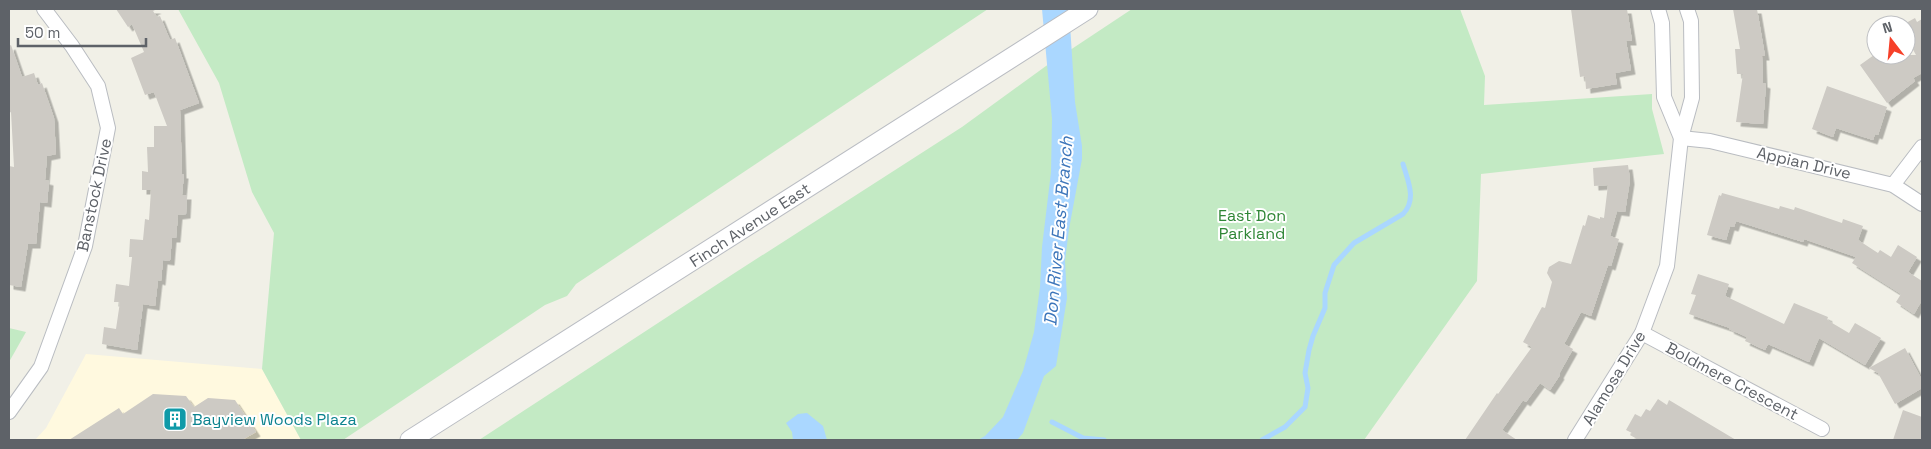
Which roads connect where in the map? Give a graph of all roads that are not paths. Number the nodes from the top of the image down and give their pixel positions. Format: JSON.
{"nodes":[{"id":1,"x":44,"y":9,"type":"edge"},
{"id":2,"x":1088,"y":9,"type":"edge"},
{"id":3,"x":1658,"y":9,"type":"edge"},
{"id":4,"x":1687,"y":9,"type":"edge"},
{"id":5,"x":1680,"y":138,"type":"junction"},
{"id":6,"x":1922,"y":147,"type":"edge"},
{"id":7,"x":1893,"y":184,"type":"junction"},
{"id":8,"x":1922,"y":204,"type":"edge"},
{"id":9,"x":1642,"y":333,"type":"junction"},
{"id":10,"x":9,"y":412,"type":"edge"},
{"id":11,"x":1822,"y":429,"type":"dead end"},
{"id":12,"x":410,"y":440,"type":"edge"},
{"id":13,"x":1575,"y":440,"type":"edge"}],
"edges":[{"from":1,"to":10,"type":"street","name":"Banstock Drive"},
{"from":2,"to":12,"type":"main road","name":"Finch Avenue East"},
{"from":3,"to":5,"type":"street","name":"Alamosa Drive"},
{"from":4,"to":5,"type":"street","name":"Alamosa Drive"},
{"from":5,"to":7,"type":"street","name":"Appian Drive"},
{"from":5,"to":9,"type":"street","name":"Alamosa Drive"},
{"from":6,"to":7,"type":"street"},
{"from":7,"to":8,"type":"street","name":"Appian Drive"},
{"from":9,"to":11,"type":"street","name":"Boldmere Crescent"},
{"from":9,"to":13,"type":"street","name":"Alamosa Drive"}]}
